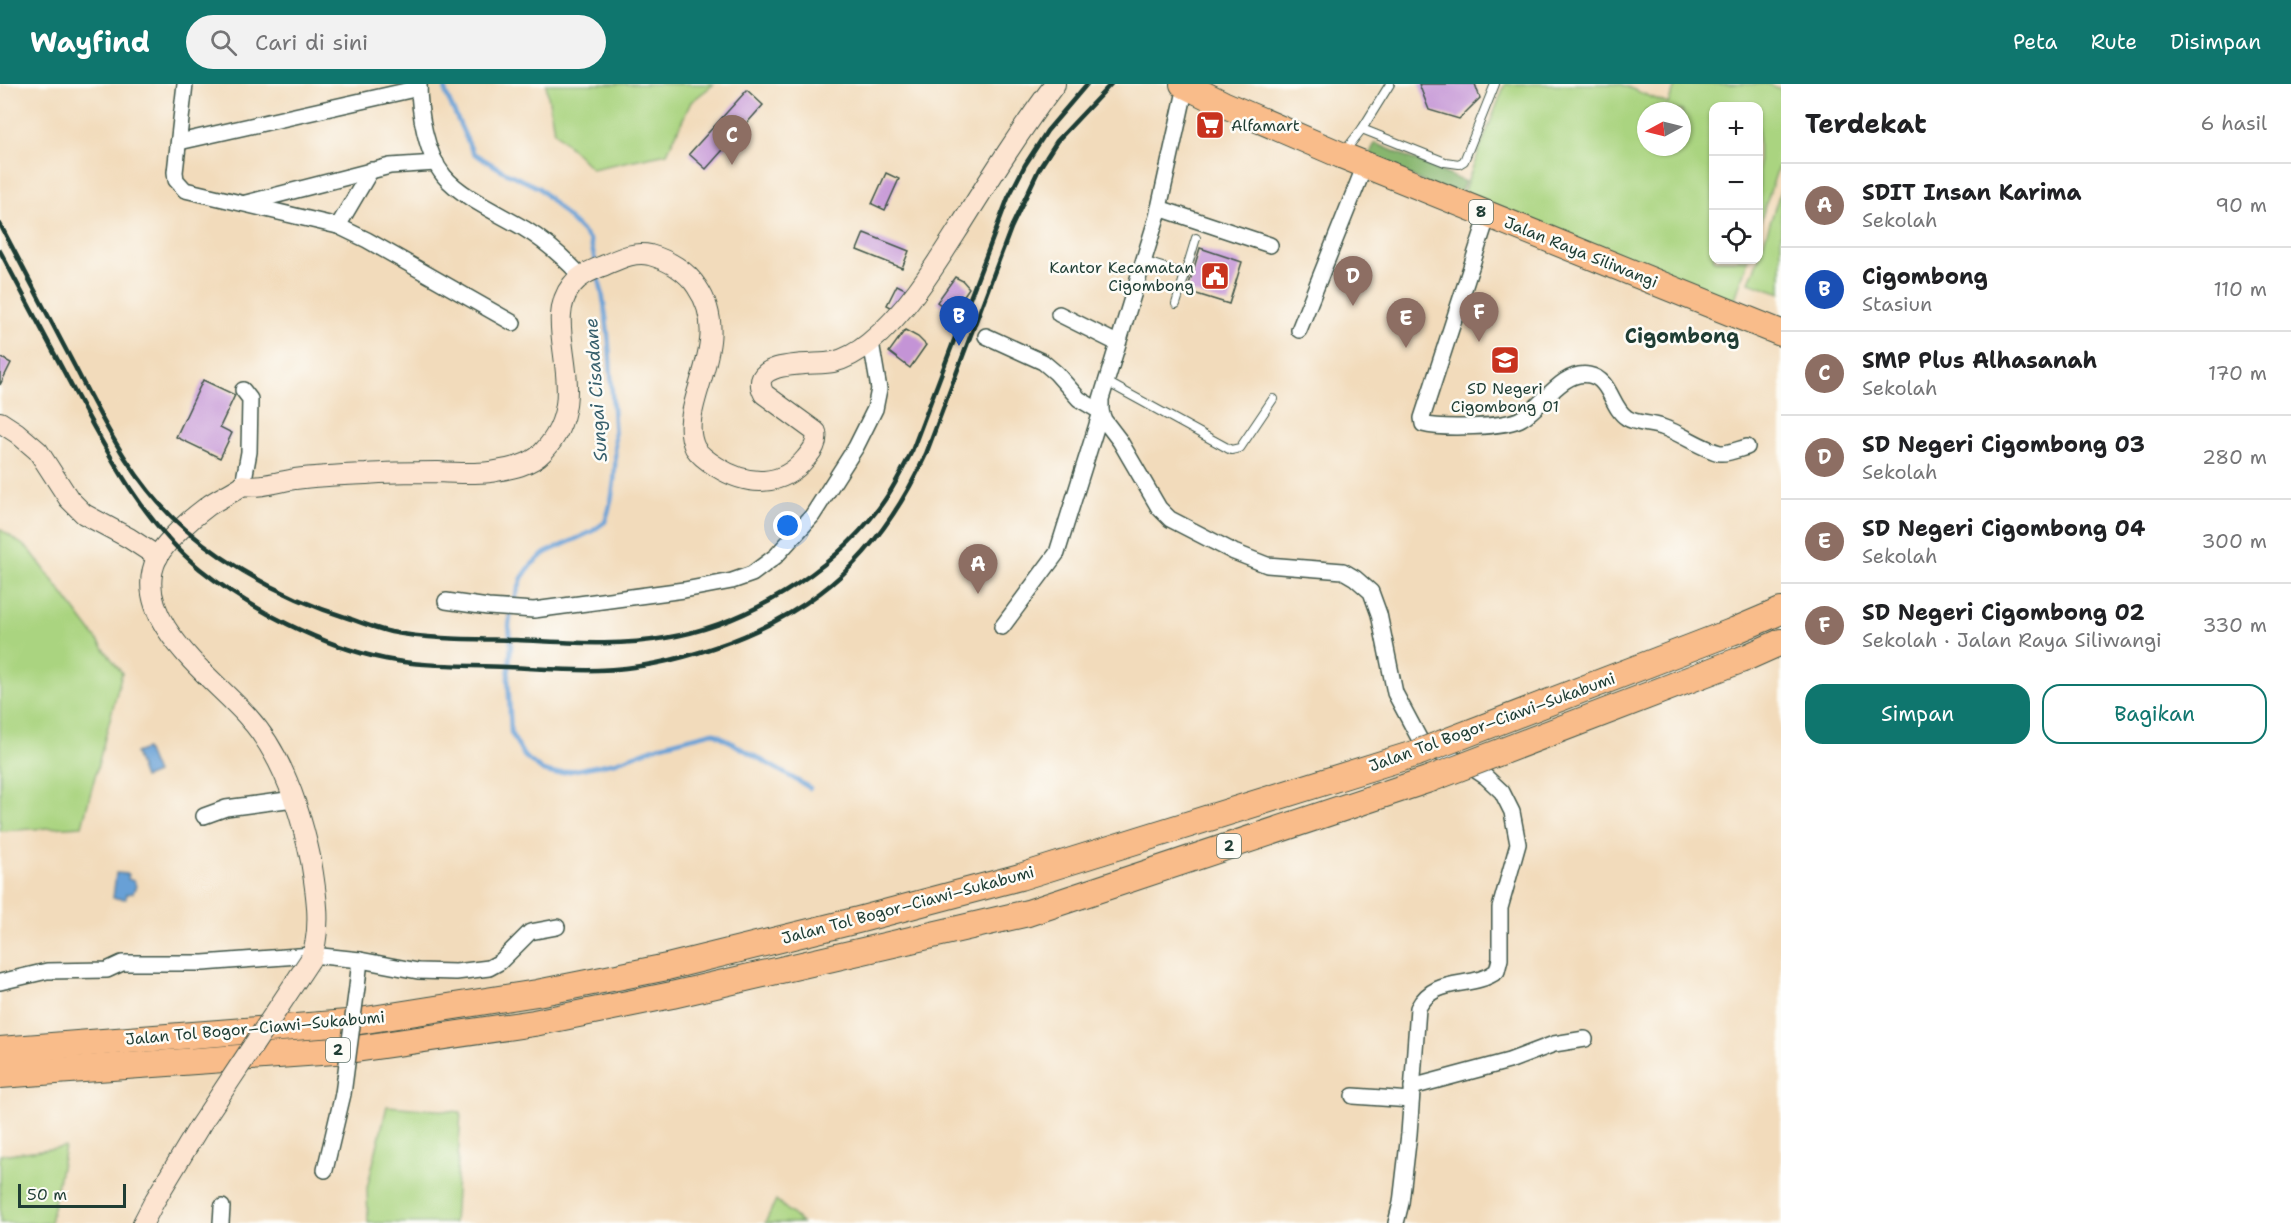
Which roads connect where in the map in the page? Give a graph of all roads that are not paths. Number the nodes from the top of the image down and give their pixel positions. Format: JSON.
{"nodes":[{"id":1,"x":185,"y":84,"type":"edge"},
{"id":2,"x":1055,"y":84,"type":"edge"},
{"id":3,"x":1390,"y":84,"type":"edge"},
{"id":4,"x":1495,"y":84,"type":"edge"},
{"id":5,"x":1184,"y":85,"type":"edge"},
{"id":6,"x":419,"y":86,"type":"edge"},
{"id":7,"x":1362,"y":129,"type":"junction"},
{"id":8,"x":179,"y":142,"type":"junction"},
{"id":9,"x":1341,"y":155,"type":"junction"},
{"id":10,"x":436,"y":163,"type":"junction"},
{"id":11,"x":1365,"y":165,"type":"junction"},
{"id":12,"x":371,"y":170,"type":"junction"},
{"id":13,"x":242,"y":204,"type":"junction"},
{"id":14,"x":1159,"y":208,"type":"junction"},
{"id":15,"x":1488,"y":215,"type":"junction"},
{"id":16,"x":338,"y":226,"type":"junction"},
{"id":17,"x":1196,"y":238,"type":"dead end"},
{"id":18,"x":1270,"y":246,"type":"dead end"},
{"id":19,"x":1143,"y":261,"type":"junction"},
{"id":20,"x":587,"y":273,"type":"junction"},
{"id":21,"x":1185,"y":274,"type":"junction"},
{"id":22,"x":1176,"y":304,"type":"dead end"},
{"id":23,"x":1059,"y":314,"type":"dead end"},
{"id":24,"x":513,"y":323,"type":"dead end"},
{"id":25,"x":1299,"y":330,"type":"dead end"},
{"id":26,"x":1781,"y":333,"type":"edge"},
{"id":27,"x":986,"y":336,"type":"dead end"},
{"id":28,"x":871,"y":342,"type":"junction"},
{"id":29,"x":1117,"y":343,"type":"junction"},
{"id":30,"x":1105,"y":381,"type":"junction"},
{"id":31,"x":243,"y":390,"type":"dead end"},
{"id":32,"x":1273,"y":399,"type":"dead end"},
{"id":33,"x":1101,"y":412,"type":"junction"},
{"id":34,"x":0,"y":422,"type":"edge"},
{"id":35,"x":1747,"y":447,"type":"dead end"},
{"id":36,"x":243,"y":485,"type":"junction"},
{"id":37,"x":158,"y":557,"type":"junction"},
{"id":38,"x":446,"y":601,"type":"dead end"},
{"id":39,"x":1781,"y":611,"type":"edge"},
{"id":40,"x":1002,"y":627,"type":"dead end"},
{"id":41,"x":1781,"y":642,"type":"edge"},
{"id":42,"x":294,"y":800,"type":"junction"},
{"id":43,"x":204,"y":816,"type":"dead end"},
{"id":44,"x":557,"y":927,"type":"dead end"},
{"id":45,"x":311,"y":957,"type":"junction"},
{"id":46,"x":360,"y":960,"type":"junction"},
{"id":47,"x":0,"y":982,"type":"edge"},
{"id":48,"x":1585,"y":1039,"type":"dead end"},
{"id":49,"x":0,"y":1050,"type":"edge"},
{"id":50,"x":0,"y":1075,"type":"edge"},
{"id":51,"x":1412,"y":1094,"type":"junction"},
{"id":52,"x":1353,"y":1096,"type":"dead end"},
{"id":53,"x":325,"y":1170,"type":"dead end"},
{"id":54,"x":222,"y":1207,"type":"dead end"},
{"id":55,"x":143,"y":1223,"type":"edge"},
{"id":56,"x":221,"y":1223,"type":"edge"},
{"id":57,"x":1396,"y":1223,"type":"edge"}],
"edges":[{"from":1,"to":8,"type":"street"},
{"from":2,"to":28,"type":"main road"},
{"from":3,"to":7,"type":"lane"},
{"from":4,"to":7,"type":"lane"},
{"from":5,"to":9,"type":"highway","name":"Jalan Raya Siliwangi","number":"8"},
{"from":5,"to":14,"type":"street"},
{"from":6,"to":8,"type":"street"},
{"from":6,"to":10,"type":"street"},
{"from":7,"to":9,"type":"lane"},
{"from":8,"to":13,"type":"street"},
{"from":9,"to":11,"type":"highway","name":"Jalan Raya Siliwangi","number":"8"},
{"from":10,"to":12,"type":"street"},
{"from":10,"to":20,"type":"street"},
{"from":11,"to":15,"type":"highway","name":"Jalan Raya Siliwangi","number":"8"},
{"from":11,"to":25,"type":"street"},
{"from":12,"to":13,"type":"street"},
{"from":12,"to":16,"type":"street"},
{"from":13,"to":16,"type":"street"},
{"from":14,"to":18,"type":"street"},
{"from":14,"to":19,"type":"street"},
{"from":15,"to":26,"type":"highway","name":"Jalan Raya Siliwangi","number":"8"},
{"from":15,"to":35,"type":"street"},
{"from":16,"to":24,"type":"street"},
{"from":17,"to":21,"type":"lane"},
{"from":19,"to":21,"type":"lane"},
{"from":19,"to":29,"type":"street"},
{"from":20,"to":28,"type":"main road"},
{"from":20,"to":36,"type":"main road"},
{"from":21,"to":22,"type":"lane"},
{"from":23,"to":29,"type":"street"},
{"from":27,"to":33,"type":"street"},
{"from":28,"to":38,"type":"street"},
{"from":29,"to":30,"type":"street"},
{"from":30,"to":32,"type":"lane"},
{"from":30,"to":33,"type":"street"},
{"from":31,"to":36,"type":"street"},
{"from":33,"to":40,"type":"street"},
{"from":33,"to":51,"type":"street"},
{"from":34,"to":37,"type":"main road"},
{"from":36,"to":37,"type":"main road"},
{"from":37,"to":42,"type":"main road"},
{"from":39,"to":49,"type":"highway","name":"Jalan Tol Bogor–Ciawi–Sukabumi","number":"2","bridge":true},
{"from":41,"to":50,"type":"highway","name":"Jalan Tol Bogor–Ciawi–Sukabumi","number":"2","bridge":true},
{"from":42,"to":43,"type":"street"},
{"from":42,"to":45,"type":"main road"},
{"from":44,"to":46,"type":"street"},
{"from":45,"to":46,"type":"street"},
{"from":45,"to":47,"type":"street"},
{"from":45,"to":55,"type":"main road","bridge":true},
{"from":46,"to":53,"type":"street","bridge":true},
{"from":48,"to":51,"type":"street"},
{"from":51,"to":52,"type":"street"},
{"from":51,"to":57,"type":"street"},
{"from":54,"to":56,"type":"street"}]}
